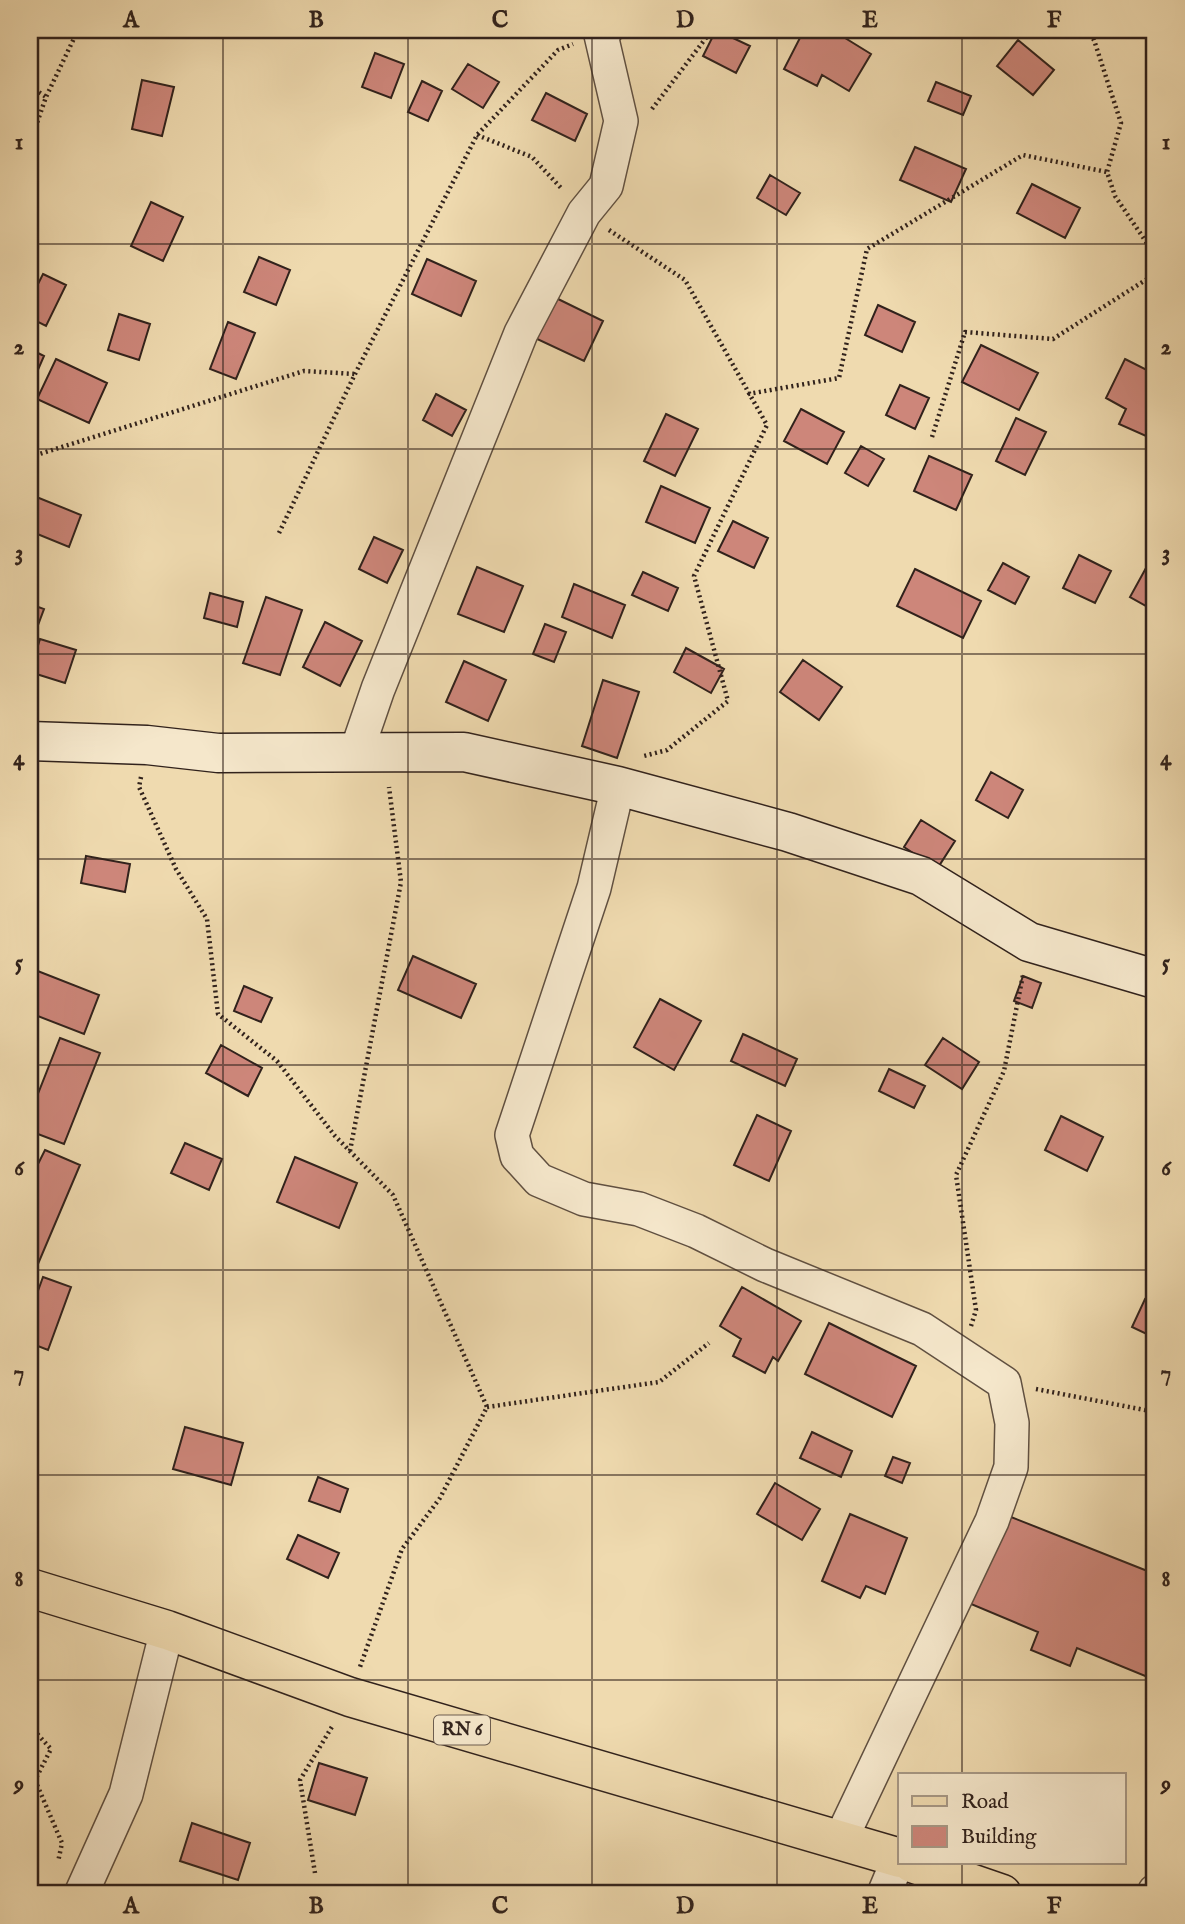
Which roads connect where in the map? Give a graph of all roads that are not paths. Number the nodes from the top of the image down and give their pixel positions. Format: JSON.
{"nodes":[{"id":1,"x":603,"y":32,"type":"edge"},
{"id":2,"x":30,"y":741,"type":"edge"},
{"id":3,"x":371,"y":750,"type":"junction"},
{"id":4,"x":618,"y":786,"type":"junction"},
{"id":5,"x":1155,"y":979,"type":"edge"},
{"id":6,"x":30,"y":1588,"type":"edge"},
{"id":7,"x":167,"y":1630,"type":"junction"},
{"id":8,"x":840,"y":1840,"type":"junction"},
{"id":9,"x":898,"y":1858,"type":"edge"},
{"id":10,"x":898,"y":1860,"type":"edge"},
{"id":11,"x":915,"y":1864,"type":"edge"},
{"id":12,"x":81,"y":1894,"type":"edge"},
{"id":13,"x":884,"y":1894,"type":"edge"},
{"id":14,"x":1002,"y":1894,"type":"edge"}],
"edges":[{"from":1,"to":3,"type":"street"},
{"from":2,"to":3,"type":"street"},
{"from":3,"to":4,"type":"street"},
{"from":4,"to":5,"type":"street"},
{"from":4,"to":8,"type":"street"},
{"from":6,"to":7,"type":"main road","number":"RN 6"},
{"from":7,"to":8,"type":"main road","number":"RN 6"},
{"from":7,"to":12,"type":"street"},
{"from":8,"to":9,"type":"main road","number":"RN 6"},
{"from":10,"to":13,"type":"street"},
{"from":11,"to":14,"type":"main road"}]}
